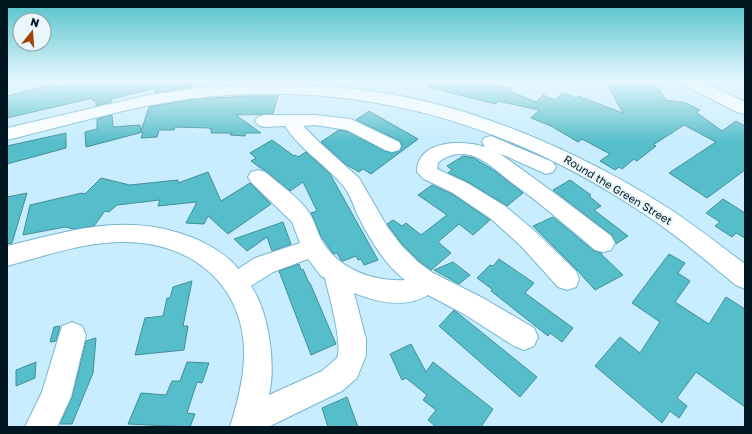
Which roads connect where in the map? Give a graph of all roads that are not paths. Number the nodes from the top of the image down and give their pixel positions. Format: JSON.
{"nodes":[{"id":1,"x":146,"y":101,"type":"edge"},
{"id":2,"x":406,"y":101,"type":"edge"},
{"id":3,"x":728,"y":101,"type":"edge"},
{"id":4,"x":745,"y":110,"type":"edge"},
{"id":5,"x":264,"y":121,"type":"dead end"},
{"id":6,"x":291,"y":121,"type":"junction"},
{"id":7,"x":7,"y":134,"type":"edge"},
{"id":8,"x":491,"y":141,"type":"junction"},
{"id":9,"x":392,"y":146,"type":"dead end"},
{"id":10,"x":546,"y":166,"type":"dead end"},
{"id":11,"x":258,"y":177,"type":"dead end"},
{"id":12,"x":603,"y":243,"type":"dead end"},
{"id":13,"x":313,"y":248,"type":"junction"},
{"id":14,"x":7,"y":256,"type":"edge"},
{"id":15,"x":336,"y":272,"type":"junction"},
{"id":16,"x":745,"y":278,"type":"edge"},
{"id":17,"x":567,"y":279,"type":"dead end"},
{"id":18,"x":236,"y":283,"type":"junction"},
{"id":19,"x":427,"y":283,"type":"junction"},
{"id":20,"x":72,"y":335,"type":"dead end"},
{"id":21,"x":524,"y":337,"type":"dead end"},
{"id":22,"x":247,"y":423,"type":"edge"},
{"id":23,"x":41,"y":427,"type":"edge"}],
"edges":[{"from":1,"to":7,"type":"street","name":"Round the Green Street"},
{"from":2,"to":8,"type":"street","name":"Round the Green Street"},
{"from":3,"to":4,"type":"street"},
{"from":5,"to":6,"type":"street"},
{"from":6,"to":9,"type":"street"},
{"from":6,"to":19,"type":"street"},
{"from":8,"to":10,"type":"street"},
{"from":8,"to":12,"type":"street"},
{"from":8,"to":16,"type":"street","name":"Round the Green Street"},
{"from":8,"to":17,"type":"street"},
{"from":11,"to":13,"type":"street"},
{"from":13,"to":15,"type":"street"},
{"from":13,"to":18,"type":"street"},
{"from":14,"to":18,"type":"street"},
{"from":15,"to":19,"type":"street"},
{"from":15,"to":22,"type":"street"},
{"from":18,"to":22,"type":"street"},
{"from":19,"to":21,"type":"street"},
{"from":20,"to":23,"type":"street"}]}
